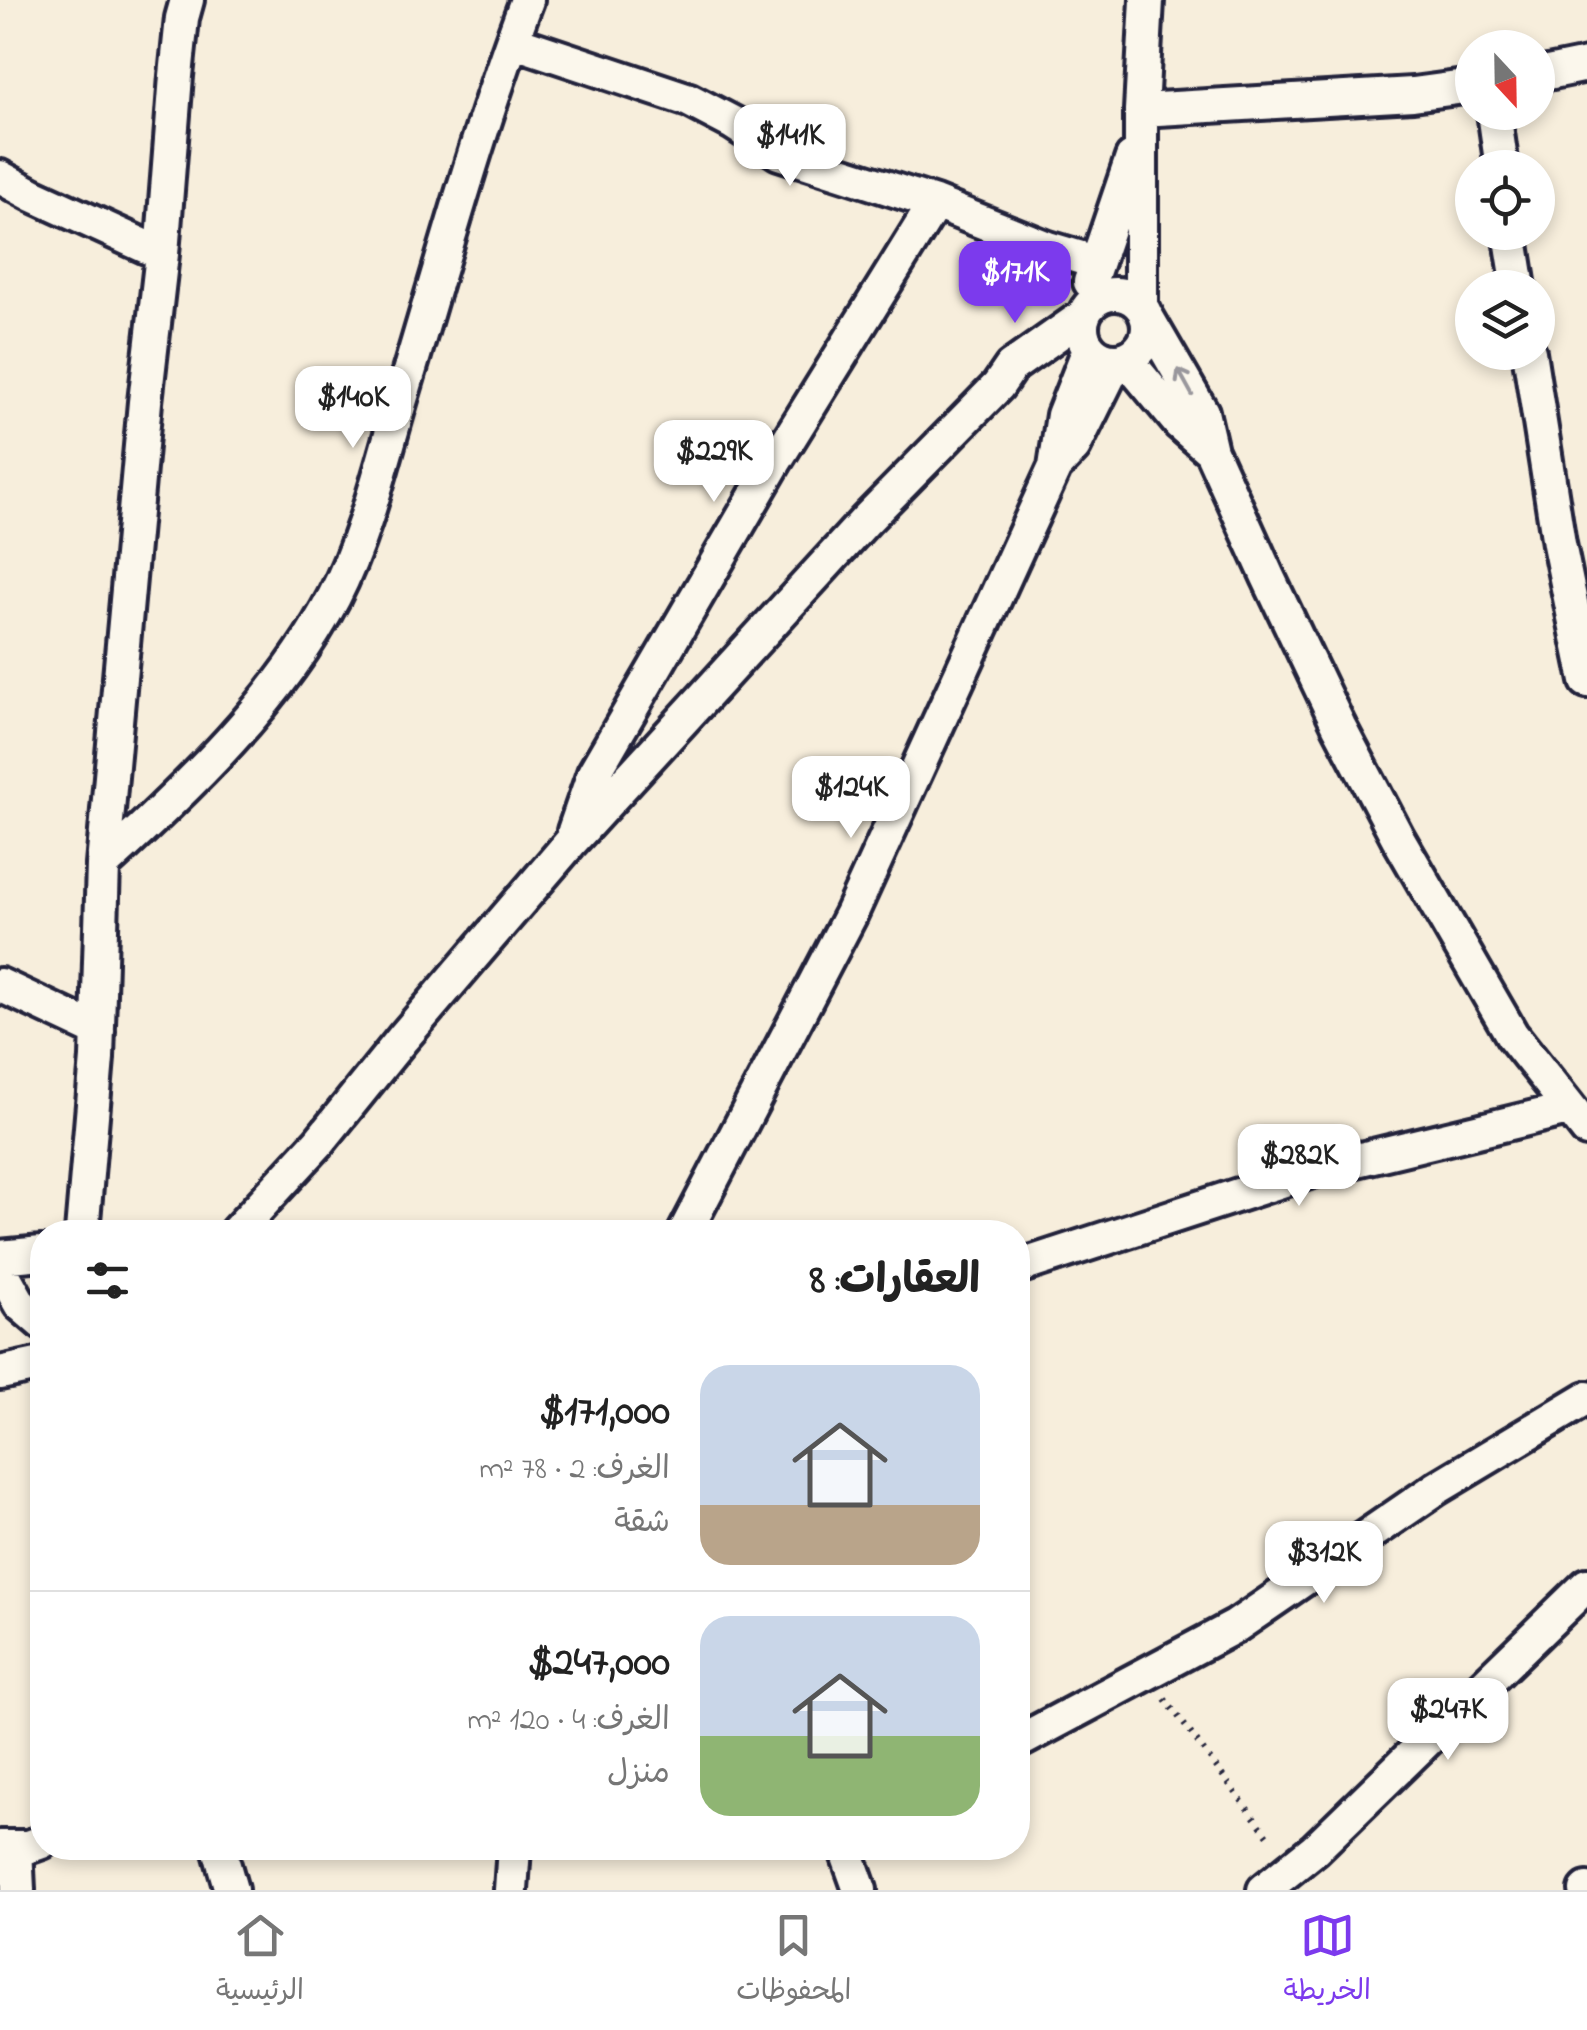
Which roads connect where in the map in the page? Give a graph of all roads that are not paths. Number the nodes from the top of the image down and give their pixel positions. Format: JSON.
{"nodes":[{"id":1,"x":527,"y":0,"type":"edge"},
{"id":2,"x":1147,"y":0,"type":"edge"},
{"id":3,"x":179,"y":6,"type":"edge"},
{"id":4,"x":512,"y":41,"type":"junction"},
{"id":5,"x":1587,"y":64,"type":"edge"},
{"id":6,"x":1555,"y":71,"type":"edge"},
{"id":7,"x":1455,"y":88,"type":"edge"},
{"id":8,"x":1140,"y":122,"type":"junction"},
{"id":9,"x":0,"y":176,"type":"edge"},
{"id":10,"x":935,"y":203,"type":"junction"},
{"id":11,"x":162,"y":254,"type":"junction"},
{"id":12,"x":1094,"y":262,"type":"junction"},
{"id":13,"x":1144,"y":311,"type":"junction"},
{"id":14,"x":1099,"y":338,"type":"junction"},
{"id":15,"x":1532,"y":370,"type":"edge"},
{"id":16,"x":1211,"y":452,"type":"junction"},
{"id":17,"x":1587,"y":681,"type":"edge"},
{"id":18,"x":570,"y":843,"type":"junction"},
{"id":19,"x":103,"y":865,"type":"junction"},
{"id":20,"x":0,"y":985,"type":"edge"},
{"id":21,"x":98,"y":1031,"type":"junction"},
{"id":22,"x":1577,"y":1119,"type":"edge"},
{"id":23,"x":83,"y":1220,"type":"edge"},
{"id":24,"x":247,"y":1220,"type":"edge"},
{"id":25,"x":691,"y":1220,"type":"edge"},
{"id":26,"x":30,"y":1254,"type":"edge"},
{"id":27,"x":0,"y":1257,"type":"edge"},
{"id":28,"x":1030,"y":1263,"type":"edge"},
{"id":29,"x":0,"y":1268,"type":"edge"},
{"id":30,"x":30,"y":1313,"type":"edge"},
{"id":31,"x":30,"y":1367,"type":"edge"},
{"id":32,"x":0,"y":1373,"type":"edge"},
{"id":33,"x":1587,"y":1398,"type":"edge"},
{"id":34,"x":1587,"y":1586,"type":"edge"},
{"id":35,"x":1030,"y":1736,"type":"edge"},
{"id":36,"x":20,"y":1846,"type":"edge"},
{"id":37,"x":223,"y":1860,"type":"edge"},
{"id":38,"x":513,"y":1860,"type":"edge"},
{"id":39,"x":849,"y":1860,"type":"edge"},
{"id":40,"x":18,"y":1890,"type":"edge"},
{"id":41,"x":232,"y":1890,"type":"edge"},
{"id":42,"x":511,"y":1890,"type":"edge"},
{"id":43,"x":860,"y":1890,"type":"edge"},
{"id":44,"x":1264,"y":1890,"type":"edge"}],
"edges":[{"from":1,"to":4,"type":"street"},
{"from":2,"to":8,"type":"street"},
{"from":3,"to":11,"type":"street"},
{"from":4,"to":10,"type":"street"},
{"from":4,"to":19,"type":"street"},
{"from":5,"to":6,"type":"street"},
{"from":7,"to":8,"type":"street"},
{"from":8,"to":12,"type":"street"},
{"from":8,"to":13,"type":"street"},
{"from":9,"to":11,"type":"street"},
{"from":10,"to":12,"type":"street"},
{"from":10,"to":18,"type":"street"},
{"from":11,"to":19,"type":"street"},
{"from":12,"to":14,"type":"street"},
{"from":13,"to":14,"type":"street"},
{"from":13,"to":14,"type":"street"},
{"from":16,"to":13,"type":"street","one_way":true},
{"from":14,"to":16,"type":"street"},
{"from":14,"to":18,"type":"street"},
{"from":14,"to":25,"type":"street"},
{"from":15,"to":17,"type":"street"},
{"from":16,"to":22,"type":"street"},
{"from":18,"to":24,"type":"street"},
{"from":19,"to":21,"type":"street"},
{"from":20,"to":21,"type":"street"},
{"from":21,"to":23,"type":"street"},
{"from":22,"to":28,"type":"street"},
{"from":26,"to":27,"type":"street"},
{"from":29,"to":30,"type":"street"},
{"from":31,"to":32,"type":"street"},
{"from":33,"to":35,"type":"street"},
{"from":34,"to":44,"type":"street"},
{"from":36,"to":40,"type":"street"},
{"from":37,"to":41,"type":"street"},
{"from":38,"to":42,"type":"street"},
{"from":39,"to":43,"type":"street"}]}
